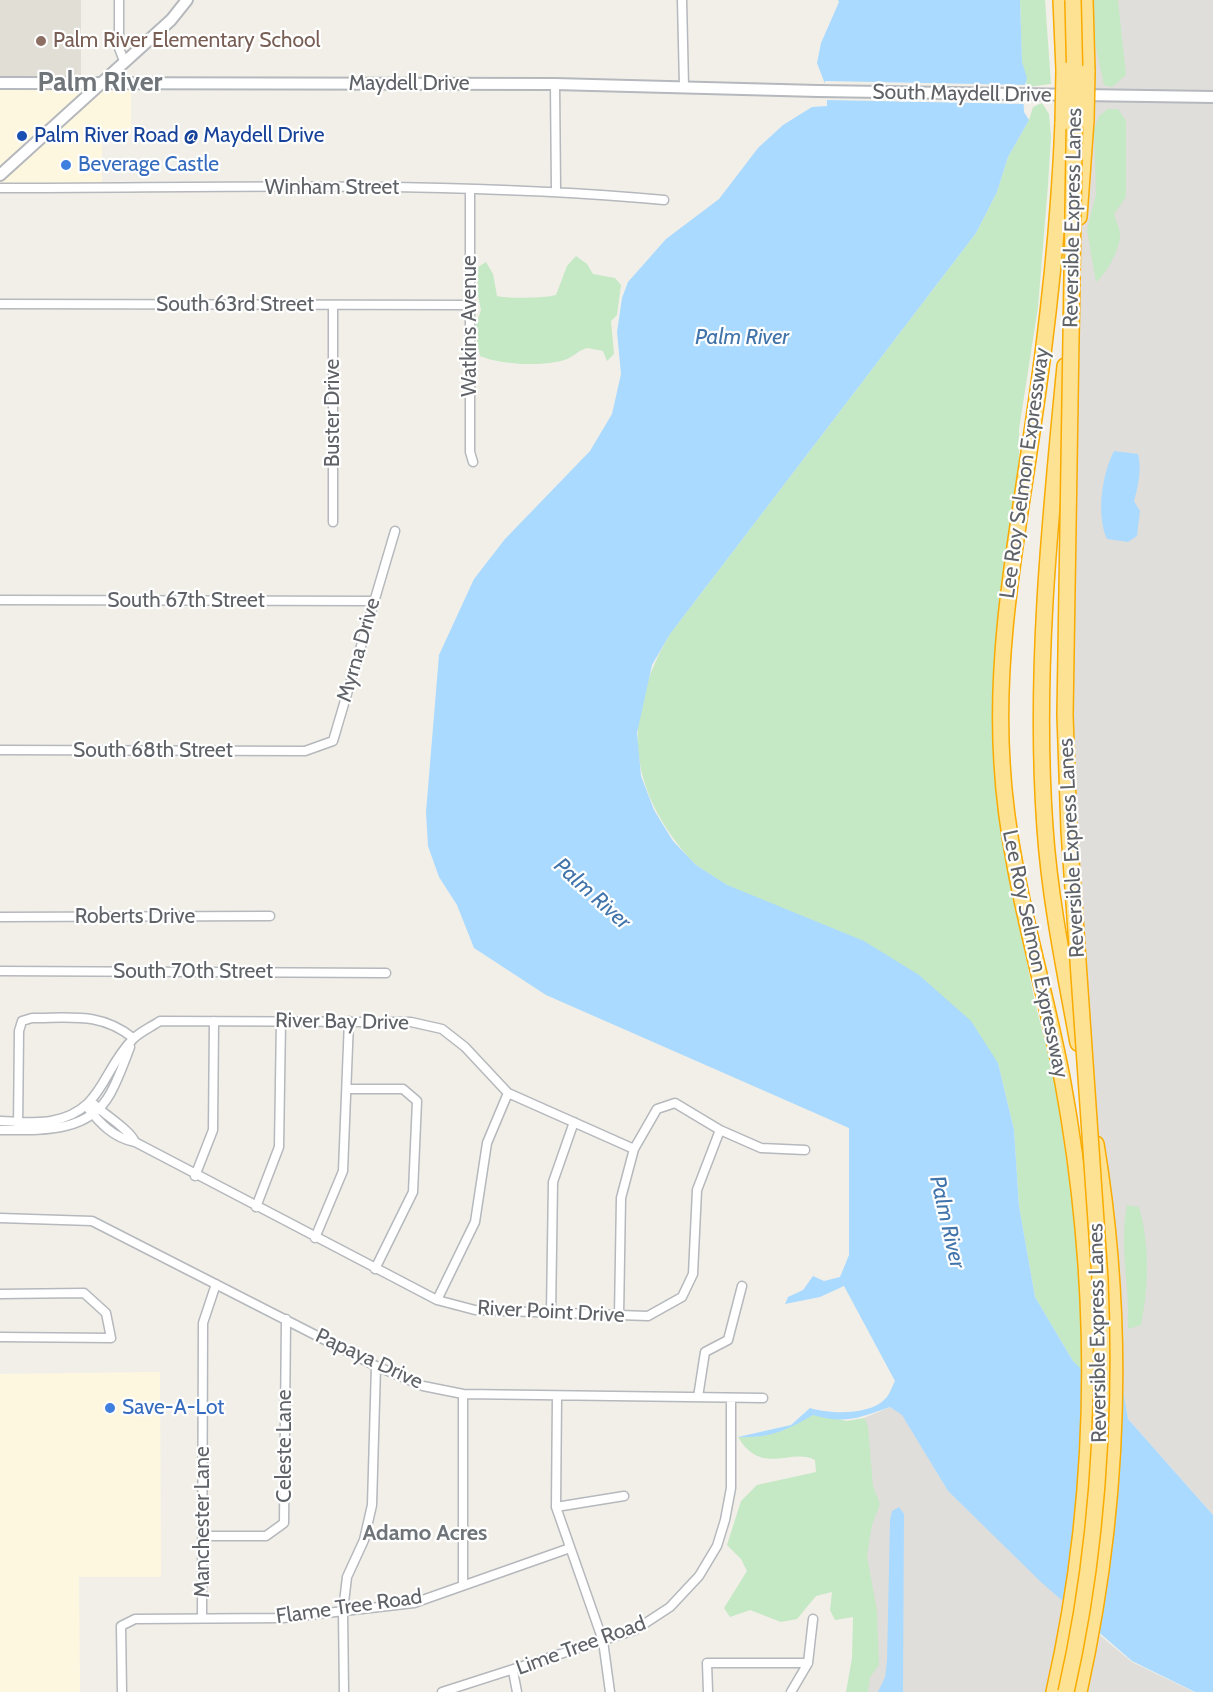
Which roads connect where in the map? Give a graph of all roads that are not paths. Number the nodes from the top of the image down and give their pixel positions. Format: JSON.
{"nodes":[{"id":1,"x":119,"y":0,"type":"edge"},
{"id":2,"x":187,"y":0,"type":"edge"},
{"id":3,"x":682,"y":0,"type":"edge"},
{"id":4,"x":1061,"y":0,"type":"edge"},
{"id":5,"x":1073,"y":0,"type":"edge"},
{"id":6,"x":1085,"y":0,"type":"edge"},
{"id":7,"x":124,"y":61,"type":"junction"},
{"id":8,"x":0,"y":83,"type":"edge"},
{"id":9,"x":98,"y":84,"type":"junction"},
{"id":10,"x":555,"y":84,"type":"junction"},
{"id":11,"x":684,"y":86,"type":"junction"},
{"id":12,"x":818,"y":92,"type":"joint"},
{"id":13,"x":1213,"y":98,"type":"edge"},
{"id":14,"x":0,"y":175,"type":"edge"},
{"id":15,"x":0,"y":188,"type":"edge"},
{"id":16,"x":470,"y":189,"type":"junction"},
{"id":17,"x":556,"y":190,"type":"junction"},
{"id":18,"x":664,"y":200,"type":"dead end"},
{"id":19,"x":0,"y":304,"type":"edge"},
{"id":20,"x":333,"y":305,"type":"junction"},
{"id":21,"x":469,"y":305,"type":"junction"},
{"id":22,"x":472,"y":462,"type":"dead end"},
{"id":23,"x":333,"y":522,"type":"dead end"},
{"id":24,"x":395,"y":531,"type":"dead end"},
{"id":25,"x":0,"y":600,"type":"edge"},
{"id":26,"x":373,"y":601,"type":"junction"},
{"id":27,"x":0,"y":750,"type":"edge"},
{"id":28,"x":305,"y":751,"type":"joint"},
{"id":29,"x":270,"y":916,"type":"dead end"},
{"id":30,"x":0,"y":917,"type":"edge"},
{"id":31,"x":0,"y":971,"type":"edge"},
{"id":32,"x":386,"y":973,"type":"dead end"},
{"id":33,"x":214,"y":1021,"type":"junction"},
{"id":34,"x":281,"y":1021,"type":"junction"},
{"id":35,"x":349,"y":1021,"type":"junction"},
{"id":36,"x":133,"y":1038,"type":"junction"},
{"id":37,"x":348,"y":1089,"type":"junction"},
{"id":38,"x":508,"y":1093,"type":"junction"},
{"id":39,"x":91,"y":1107,"type":"junction"},
{"id":40,"x":0,"y":1121,"type":"edge"},
{"id":41,"x":574,"y":1122,"type":"junction"},
{"id":42,"x":18,"y":1126,"type":"junction"},
{"id":43,"x":0,"y":1130,"type":"edge"},
{"id":44,"x":720,"y":1130,"type":"junction"},
{"id":45,"x":634,"y":1149,"type":"junction"},
{"id":46,"x":805,"y":1150,"type":"dead end"},
{"id":47,"x":195,"y":1176,"type":"junction"},
{"id":48,"x":256,"y":1207,"type":"junction"},
{"id":49,"x":0,"y":1218,"type":"edge"},
{"id":50,"x":315,"y":1238,"type":"junction"},
{"id":51,"x":375,"y":1269,"type":"junction"},
{"id":52,"x":216,"y":1284,"type":"junction"},
{"id":53,"x":742,"y":1286,"type":"dead end"},
{"id":54,"x":0,"y":1294,"type":"edge"},
{"id":55,"x":437,"y":1300,"type":"junction"},
{"id":56,"x":552,"y":1312,"type":"junction"},
{"id":57,"x":619,"y":1316,"type":"junction"},
{"id":58,"x":286,"y":1319,"type":"junction"},
{"id":59,"x":0,"y":1337,"type":"edge"},
{"id":60,"x":376,"y":1366,"type":"junction"},
{"id":61,"x":463,"y":1394,"type":"junction"},
{"id":62,"x":557,"y":1397,"type":"junction"},
{"id":63,"x":698,"y":1397,"type":"junction"},
{"id":64,"x":731,"y":1398,"type":"junction"},
{"id":65,"x":763,"y":1398,"type":"dead end"},
{"id":66,"x":624,"y":1496,"type":"dead end"},
{"id":67,"x":556,"y":1507,"type":"junction"},
{"id":68,"x":203,"y":1536,"type":"junction"},
{"id":69,"x":570,"y":1548,"type":"junction"},
{"id":70,"x":463,"y":1584,"type":"junction"},
{"id":71,"x":343,"y":1611,"type":"junction"},
{"id":72,"x":202,"y":1617,"type":"junction"},
{"id":73,"x":813,"y":1619,"type":"dead end"},
{"id":74,"x":603,"y":1641,"type":"junction"},
{"id":75,"x":808,"y":1663,"type":"junction"},
{"id":76,"x":513,"y":1671,"type":"junction"},
{"id":77,"x":1058,"y":1690,"type":"edge"},
{"id":78,"x":122,"y":1692,"type":"edge"},
{"id":79,"x":344,"y":1692,"type":"edge"},
{"id":80,"x":442,"y":1692,"type":"edge"},
{"id":81,"x":517,"y":1692,"type":"edge"},
{"id":82,"x":610,"y":1692,"type":"edge"},
{"id":83,"x":708,"y":1692,"type":"edge"},
{"id":84,"x":791,"y":1692,"type":"edge"},
{"id":85,"x":1078,"y":1692,"type":"edge"}],
"edges":[{"from":1,"to":7,"type":"street"},
{"from":2,"to":7,"type":"street"},
{"from":3,"to":11,"type":"street"},
{"from":4,"to":77,"type":"highway","name":"Lee Roy Selmon Expressway","bridge":true},
{"from":5,"to":77,"type":"highway","name":"Reversible Express Lanes","bridge":true},
{"from":6,"to":85,"type":"highway","name":"Lee Roy Selmon Expressway","bridge":true},
{"from":7,"to":9,"type":"street"},
{"from":8,"to":9,"type":"street","name":"Maydell Drive"},
{"from":9,"to":10,"type":"street","name":"Maydell Drive"},
{"from":9,"to":14,"type":"street"},
{"from":10,"to":11,"type":"street","name":"Maydell Drive"},
{"from":10,"to":17,"type":"street"},
{"from":11,"to":12,"type":"street","name":"Maydell Drive"},
{"from":12,"to":13,"type":"street","name":"South Maydell Drive"},
{"from":15,"to":16,"type":"street","name":"Winham Street"},
{"from":16,"to":17,"type":"street","name":"Winham Street"},
{"from":16,"to":21,"type":"street","name":"Watkins Avenue"},
{"from":17,"to":18,"type":"street","name":"Winham Street"},
{"from":19,"to":20,"type":"street","name":"South 63rd Street"},
{"from":20,"to":21,"type":"street","name":"South 63rd Street"},
{"from":20,"to":23,"type":"street","name":"Buster Drive"},
{"from":21,"to":22,"type":"street","name":"Watkins Avenue"},
{"from":24,"to":26,"type":"street","name":"Myrna Drive"},
{"from":25,"to":26,"type":"street","name":"South 67th Street"},
{"from":26,"to":28,"type":"street","name":"Myrna Drive"},
{"from":27,"to":28,"type":"street","name":"South 68th Street"},
{"from":29,"to":30,"type":"street","name":"Roberts Drive"},
{"from":31,"to":32,"type":"street","name":"South 70th Street"},
{"from":33,"to":34,"type":"street","name":"River Bay Drive"},
{"from":33,"to":36,"type":"street","name":"River Bay Drive"},
{"from":33,"to":47,"type":"street"},
{"from":34,"to":35,"type":"street","name":"River Bay Drive"},
{"from":34,"to":48,"type":"street"},
{"from":35,"to":37,"type":"street"},
{"from":35,"to":38,"type":"street","name":"River Bay Drive"},
{"from":36,"to":39,"type":"street","name":"River Bay Drive"},
{"from":36,"to":42,"type":"street"},
{"from":37,"to":50,"type":"street"},
{"from":37,"to":51,"type":"street"},
{"from":38,"to":41,"type":"street","name":"River Bay Drive"},
{"from":38,"to":55,"type":"street"},
{"from":39,"to":42,"type":"street"},
{"from":39,"to":47,"type":"street","name":"River Point Drive"},
{"from":40,"to":42,"type":"street"},
{"from":41,"to":45,"type":"street","name":"River Bay Drive"},
{"from":41,"to":56,"type":"street"},
{"from":42,"to":43,"type":"street"},
{"from":44,"to":45,"type":"street"},
{"from":44,"to":46,"type":"street"},
{"from":44,"to":57,"type":"street","name":"River Point Drive"},
{"from":45,"to":57,"type":"street"},
{"from":47,"to":48,"type":"street","name":"River Point Drive"},
{"from":48,"to":50,"type":"street","name":"River Point Drive"},
{"from":49,"to":52,"type":"street","name":"Papaya Drive"},
{"from":50,"to":51,"type":"street","name":"River Point Drive"},
{"from":51,"to":55,"type":"street","name":"River Point Drive"},
{"from":52,"to":58,"type":"street","name":"Papaya Drive"},
{"from":52,"to":68,"type":"street","name":"Manchester Lane"},
{"from":53,"to":63,"type":"street"},
{"from":54,"to":59,"type":"street"},
{"from":55,"to":56,"type":"street","name":"River Point Drive"},
{"from":56,"to":57,"type":"street","name":"River Point Drive"},
{"from":58,"to":60,"type":"street","name":"Papaya Drive"},
{"from":58,"to":68,"type":"street","name":"Celeste Lane"},
{"from":60,"to":61,"type":"street","name":"Papaya Drive"},
{"from":60,"to":71,"type":"street"},
{"from":61,"to":62,"type":"street","name":"Papaya Drive"},
{"from":61,"to":70,"type":"street"},
{"from":62,"to":63,"type":"street","name":"Papaya Drive"},
{"from":62,"to":67,"type":"street"},
{"from":63,"to":64,"type":"street","name":"Papaya Drive"},
{"from":64,"to":65,"type":"street","name":"Papaya Drive"},
{"from":64,"to":74,"type":"street","name":"Lime Tree Road"},
{"from":66,"to":67,"type":"street"},
{"from":67,"to":69,"type":"street"},
{"from":68,"to":72,"type":"street","name":"Manchester Lane"},
{"from":69,"to":70,"type":"street","name":"Flame Tree Road"},
{"from":69,"to":74,"type":"street"},
{"from":70,"to":71,"type":"street","name":"Flame Tree Road"},
{"from":71,"to":72,"type":"street","name":"Flame Tree Road"},
{"from":71,"to":79,"type":"street"},
{"from":72,"to":78,"type":"street","name":"Flame Tree Road"},
{"from":73,"to":75,"type":"street"},
{"from":74,"to":76,"type":"street","name":"Lime Tree Road"},
{"from":74,"to":82,"type":"street"},
{"from":75,"to":83,"type":"street"},
{"from":75,"to":84,"type":"street"},
{"from":76,"to":80,"type":"street","name":"Lime Tree Road"},
{"from":76,"to":81,"type":"street"}]}
